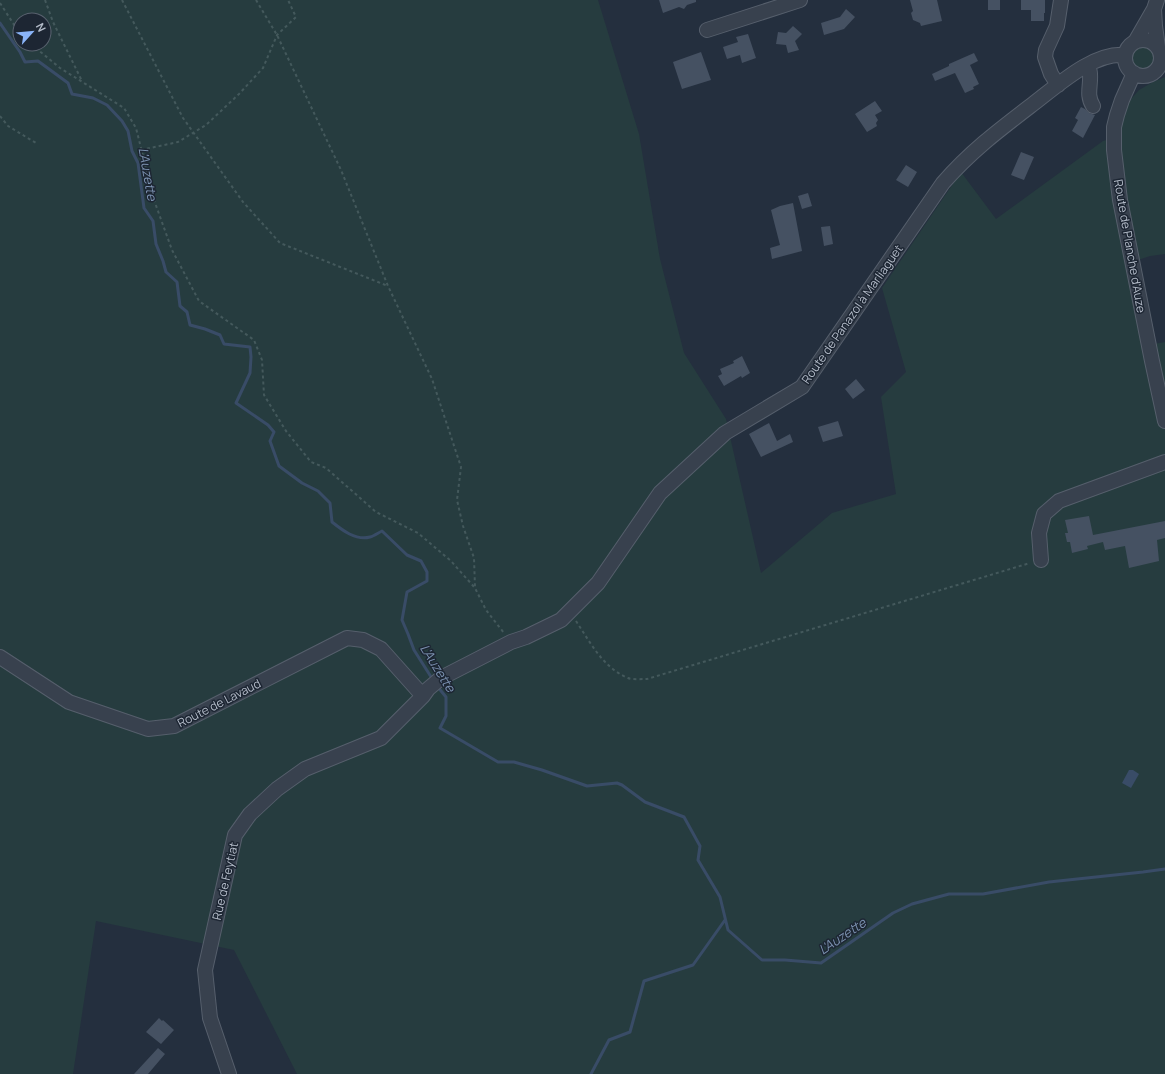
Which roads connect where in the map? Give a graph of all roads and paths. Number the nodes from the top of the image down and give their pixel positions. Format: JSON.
{"nodes":[{"id":1,"x":45,"y":0,"type":"edge"},
{"id":2,"x":122,"y":0,"type":"edge"},
{"id":3,"x":256,"y":0,"type":"edge"},
{"id":4,"x":288,"y":0,"type":"edge"},
{"id":5,"x":800,"y":0,"type":"edge"},
{"id":6,"x":1061,"y":0,"type":"edge"},
{"id":7,"x":0,"y":3,"type":"edge"},
{"id":8,"x":1156,"y":4,"type":"edge"},
{"id":9,"x":12,"y":22,"type":"edge"},
{"id":10,"x":707,"y":30,"type":"dead end"},
{"id":11,"x":277,"y":35,"type":"junction"},
{"id":12,"x":1135,"y":42,"type":"junction"},
{"id":13,"x":1158,"y":47,"type":"junction"},
{"id":14,"x":41,"y":52,"type":"edge"},
{"id":15,"x":1125,"y":55,"type":"junction"},
{"id":16,"x":1088,"y":65,"type":"junction"},
{"id":17,"x":1134,"y":73,"type":"junction"},
{"id":18,"x":83,"y":82,"type":"junction"},
{"id":19,"x":1058,"y":85,"type":"junction"},
{"id":20,"x":1093,"y":106,"type":"dead end"},
{"id":21,"x":0,"y":116,"type":"edge"},
{"id":22,"x":193,"y":133,"type":"junction"},
{"id":23,"x":36,"y":143,"type":"dead end"},
{"id":24,"x":141,"y":150,"type":"junction"},
{"id":25,"x":388,"y":286,"type":"junction"},
{"id":26,"x":1158,"y":362,"type":"edge"},
{"id":27,"x":1165,"y":421,"type":"edge"},
{"id":28,"x":1165,"y":462,"type":"edge"},
{"id":29,"x":1040,"y":560,"type":"joint"},
{"id":30,"x":475,"y":588,"type":"junction"},
{"id":31,"x":569,"y":612,"type":"junction"},
{"id":32,"x":511,"y":642,"type":"junction"},
{"id":33,"x":0,"y":656,"type":"edge"},
{"id":34,"x":426,"y":692,"type":"junction"},
{"id":35,"x":229,"y":1074,"type":"edge"}],
"edges":[{"from":1,"to":18,"type":"path"},
{"from":2,"to":22,"type":"path"},
{"from":3,"to":11,"type":"path"},
{"from":4,"to":11,"type":"path"},
{"from":5,"to":10,"type":"street"},
{"from":6,"to":19,"type":"street"},
{"from":7,"to":9,"type":"path"},
{"from":8,"to":12,"type":"street"},
{"from":8,"to":13,"type":"street"},
{"from":11,"to":22,"type":"path"},
{"from":11,"to":25,"type":"path"},
{"from":12,"to":13,"type":"street"},
{"from":12,"to":15,"type":"street"},
{"from":13,"to":17,"type":"street"},
{"from":14,"to":18,"type":"path"},
{"from":15,"to":16,"type":"street","name":"Route de Panazol à Marliaguet"},
{"from":15,"to":17,"type":"street"},
{"from":16,"to":19,"type":"street","name":"Route de Panazol à Marliaguet"},
{"from":16,"to":20,"type":"street"},
{"from":17,"to":26,"type":"street","name":"Route de Planche d'Auze"},
{"from":18,"to":24,"type":"path"},
{"from":19,"to":31,"type":"street","name":"Route de Panazol à Marliaguet"},
{"from":21,"to":23,"type":"path"},
{"from":22,"to":24,"type":"path"},
{"from":22,"to":25,"type":"path"},
{"from":24,"to":30,"type":"path"},
{"from":25,"to":30,"type":"path"},
{"from":26,"to":27,"type":"street","name":"Route de Planche d'Auze"},
{"from":28,"to":29,"type":"street"},
{"from":29,"to":31,"type":"path"},
{"from":30,"to":32,"type":"path"},
{"from":31,"to":32,"type":"street","name":"Route de Panazol à Marliaguet"},
{"from":32,"to":34,"type":"street","name":"Route de Panazol à Marliaguet"},
{"from":33,"to":34,"type":"street","name":"Route de Lavaud"},
{"from":34,"to":35,"type":"street","name":"Rue de Feytiat"}]}
